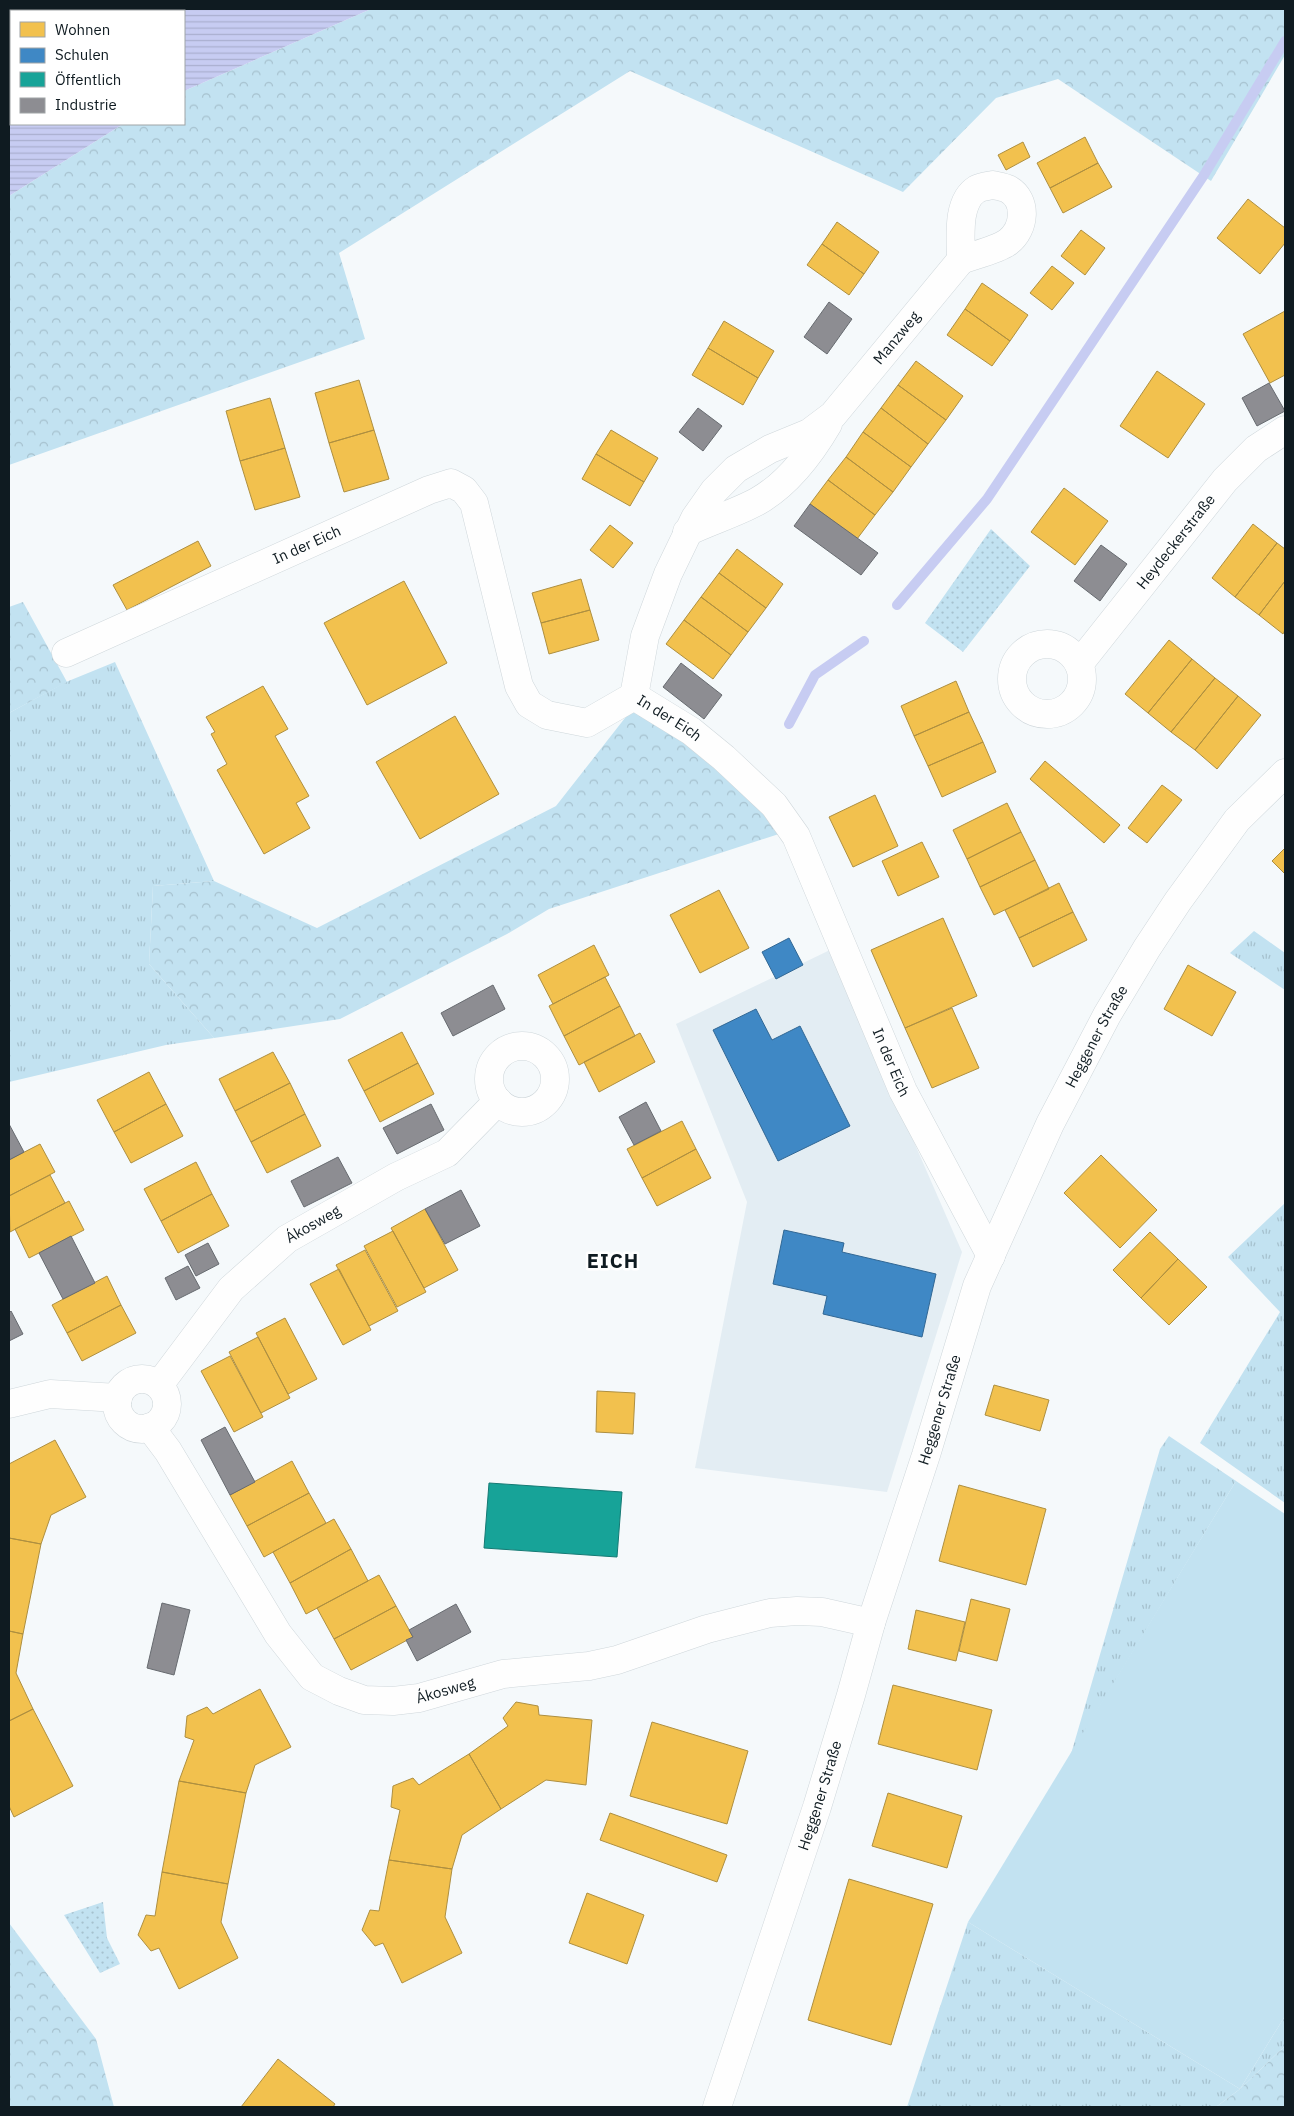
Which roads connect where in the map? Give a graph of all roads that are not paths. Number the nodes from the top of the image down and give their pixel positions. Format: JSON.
{"nodes":[{"id":1,"x":961,"y":260,"type":"dead end"},
{"id":2,"x":833,"y":415,"type":"junction"},
{"id":3,"x":1285,"y":430,"type":"edge"},
{"id":4,"x":687,"y":532,"type":"junction"},
{"id":5,"x":66,"y":653,"type":"dead end"},
{"id":6,"x":1079,"y":664,"type":"dead end"},
{"id":7,"x":634,"y":696,"type":"junction"},
{"id":8,"x":1285,"y":773,"type":"edge"},
{"id":9,"x":498,"y":1101,"type":"dead end"},
{"id":10,"x":991,"y":1256,"type":"junction"},
{"id":11,"x":159,"y":1385,"type":"junction"},
{"id":12,"x":118,"y":1398,"type":"junction"},
{"id":13,"x":9,"y":1404,"type":"edge"},
{"id":14,"x":150,"y":1427,"type":"junction"},
{"id":15,"x":871,"y":1623,"type":"junction"},
{"id":16,"x":717,"y":2107,"type":"edge"}],
"edges":[{"from":1,"to":2,"type":"street","name":"Manzweg"},
{"from":2,"to":4,"type":"street","name":"Manzweg"},
{"from":2,"to":4,"type":"street","name":"Manzweg"},
{"from":3,"to":6,"type":"street","name":"Heydeckerstraße"},
{"from":4,"to":7,"type":"street","name":"Manzweg"},
{"from":5,"to":7,"type":"street","name":"In der Eich"},
{"from":7,"to":10,"type":"street","name":"In der Eich"},
{"from":8,"to":10,"type":"street","name":"Heggener Straße"},
{"from":9,"to":11,"type":"street","name":"Ákosweg"},
{"from":10,"to":15,"type":"street","name":"Heggener Straße"},
{"from":11,"to":12,"type":"street"},
{"from":11,"to":14,"type":"street"},
{"from":12,"to":13,"type":"street"},
{"from":12,"to":14,"type":"street"},
{"from":14,"to":15,"type":"street","name":"Ákosweg"},
{"from":15,"to":16,"type":"street","name":"Heggener Straße"}]}
